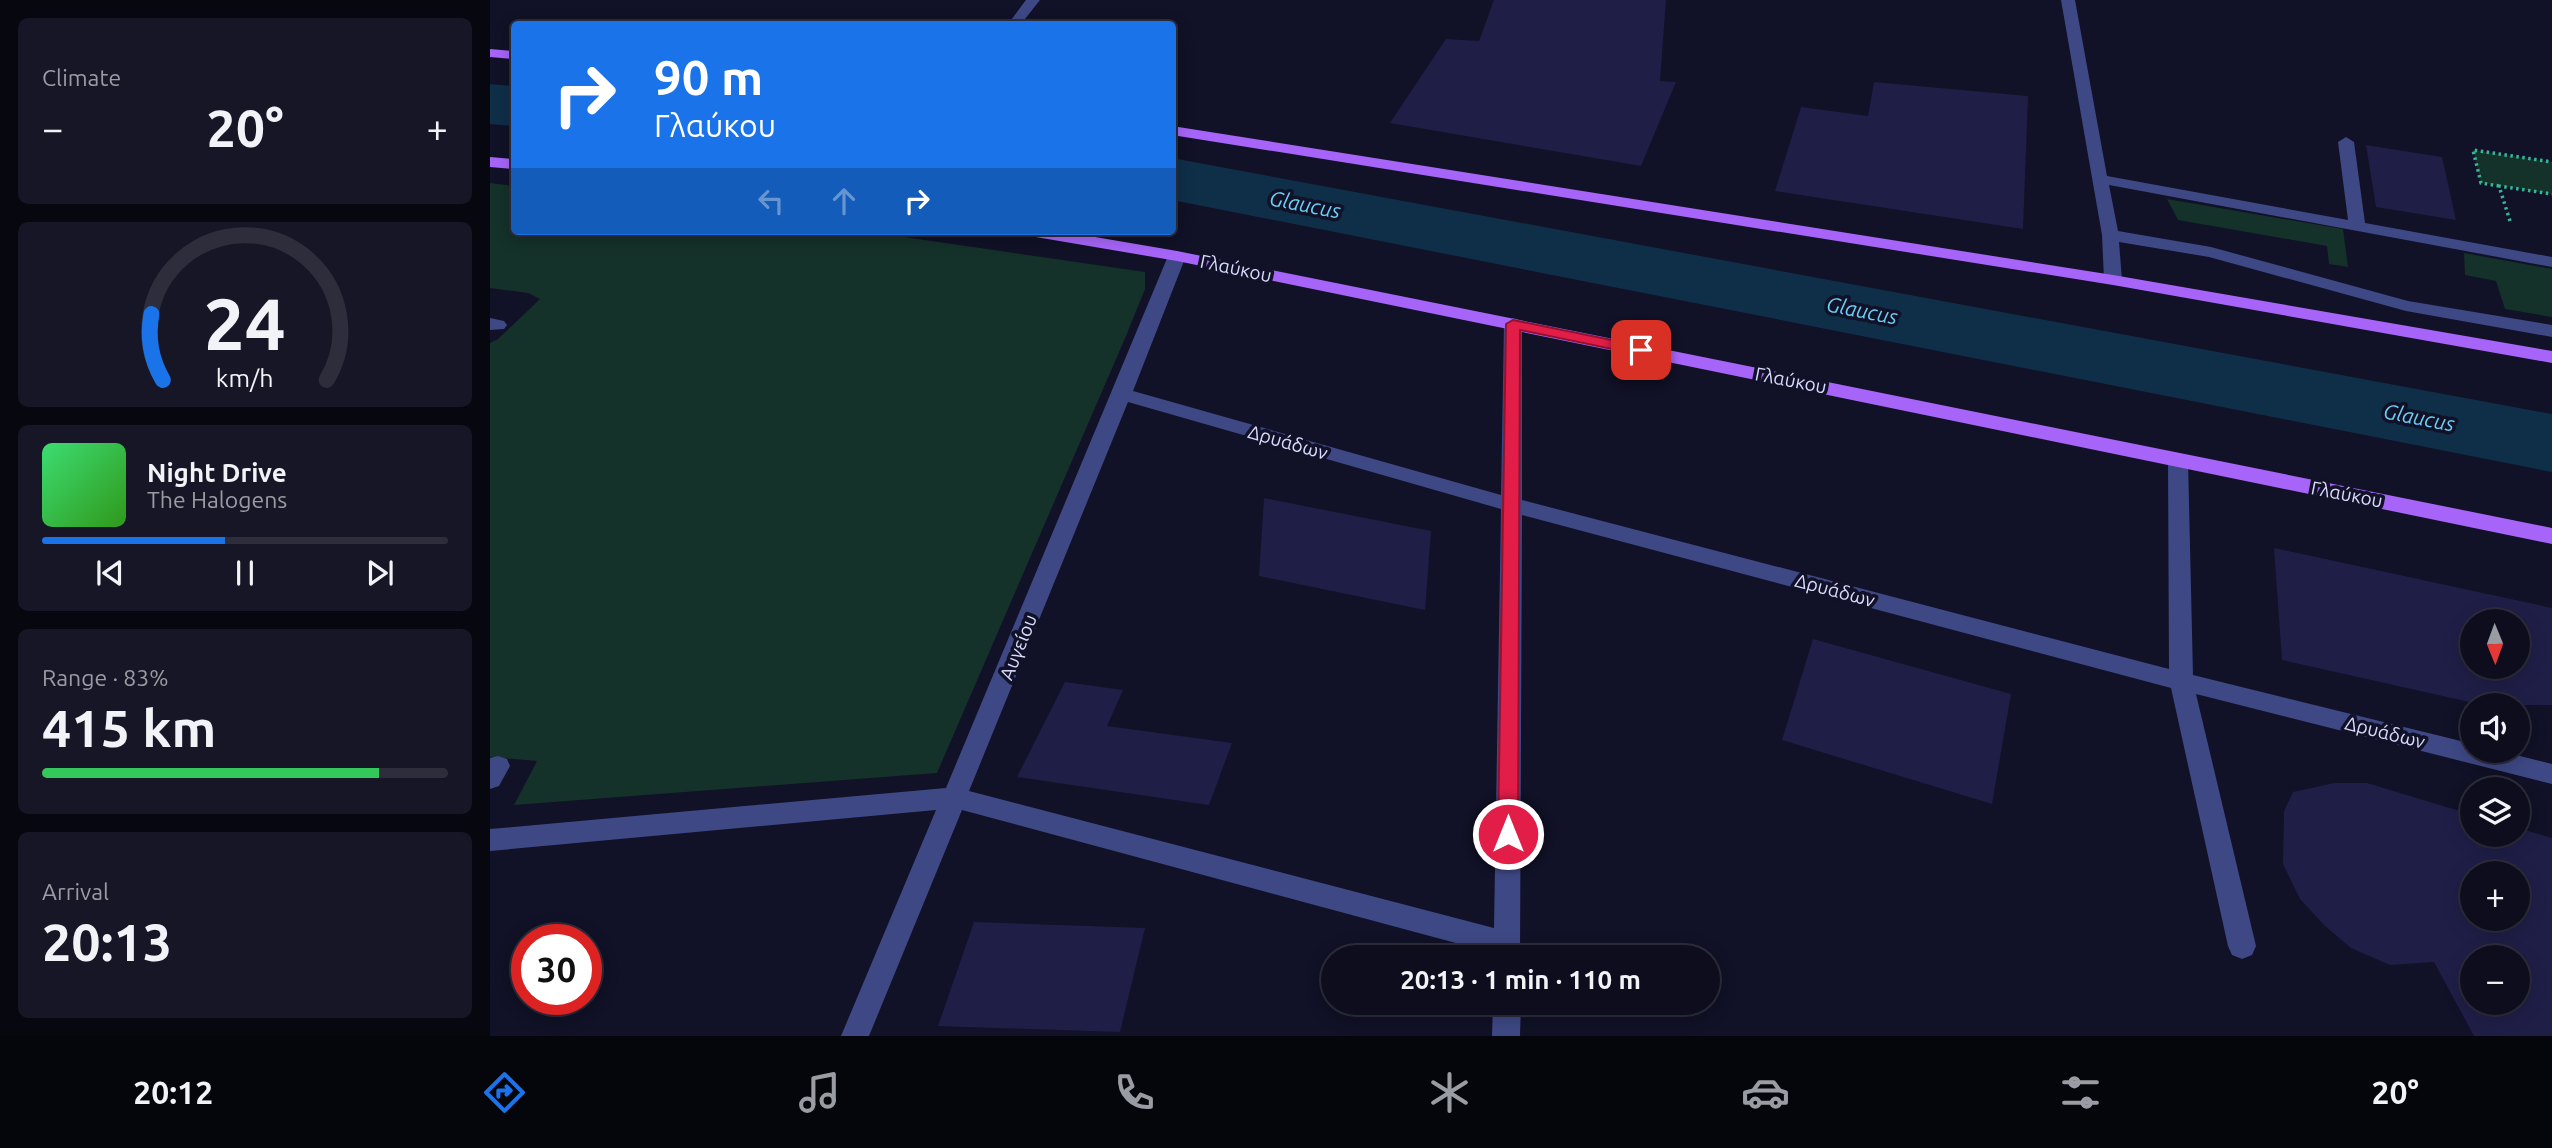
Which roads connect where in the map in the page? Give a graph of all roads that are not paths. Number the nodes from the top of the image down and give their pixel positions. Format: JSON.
{"nodes":[{"id":1,"x":1033,"y":0,"type":"edge"},
{"id":2,"x":2068,"y":0,"type":"edge"},
{"id":3,"x":1016,"y":21,"type":"edge"},
{"id":4,"x":490,"y":53,"type":"edge"},
{"id":5,"x":511,"y":55,"type":"edge"},
{"id":6,"x":1176,"y":131,"type":"edge"},
{"id":7,"x":2346,"y":142,"type":"dead end"},
{"id":8,"x":490,"y":162,"type":"edge"},
{"id":9,"x":511,"y":164,"type":"edge"},
{"id":10,"x":2100,"y":179,"type":"junction"},
{"id":11,"x":2357,"y":226,"type":"junction"},
{"id":12,"x":1054,"y":235,"type":"edge"},
{"id":13,"x":2110,"y":235,"type":"junction"},
{"id":14,"x":1177,"y":256,"type":"junction"},
{"id":15,"x":2552,"y":262,"type":"edge"},
{"id":16,"x":2113,"y":280,"type":"junction"},
{"id":17,"x":1513,"y":324,"type":"junction"},
{"id":18,"x":2552,"y":331,"type":"edge"},
{"id":19,"x":2552,"y":357,"type":"edge"},
{"id":20,"x":1122,"y":394,"type":"junction"},
{"id":21,"x":2178,"y":460,"type":"junction"},
{"id":22,"x":1511,"y":505,"type":"junction"},
{"id":23,"x":2552,"y":536,"type":"edge"},
{"id":24,"x":2180,"y":681,"type":"junction"},
{"id":25,"x":2552,"y":774,"type":"edge"},
{"id":26,"x":956,"y":798,"type":"junction"},
{"id":27,"x":490,"y":840,"type":"edge"},
{"id":28,"x":1485,"y":945,"type":"edge"},
{"id":29,"x":1507,"y":945,"type":"edge"},
{"id":30,"x":2242,"y":946,"type":"dead end"},
{"id":31,"x":1507,"y":1015,"type":"edge"},
{"id":32,"x":855,"y":1036,"type":"edge"},
{"id":33,"x":1506,"y":1036,"type":"edge"}],
"edges":[{"from":1,"to":3,"type":"street"},
{"from":2,"to":10,"type":"street"},
{"from":4,"to":5,"type":"main road"},
{"from":6,"to":16,"type":"main road"},
{"from":7,"to":11,"type":"street"},
{"from":8,"to":9,"type":"main road"},
{"from":10,"to":11,"type":"street"},
{"from":10,"to":13,"type":"street"},
{"from":11,"to":15,"type":"street"},
{"from":12,"to":14,"type":"main road","name":"Γλαύκου"},
{"from":13,"to":16,"type":"street"},
{"from":13,"to":18,"type":"street"},
{"from":14,"to":17,"type":"main road","name":"Γλαύκου"},
{"from":14,"to":20,"type":"street","name":"Αυγείου"},
{"from":16,"to":19,"type":"main road"},
{"from":17,"to":21,"type":"main road","name":"Γλαύκου"},
{"from":17,"to":22,"type":"street"},
{"from":20,"to":22,"type":"street","name":"Δρυάδων"},
{"from":20,"to":26,"type":"street","name":"Αυγείου"},
{"from":21,"to":23,"type":"main road","name":"Γλαύκου"},
{"from":21,"to":24,"type":"street"},
{"from":22,"to":24,"type":"street","name":"Δρυάδων"},
{"from":22,"to":29,"type":"street"},
{"from":24,"to":25,"type":"street","name":"Δρυάδων"},
{"from":24,"to":30,"type":"street"},
{"from":26,"to":27,"type":"street"},
{"from":26,"to":28,"type":"street"},
{"from":26,"to":32,"type":"street","name":"Αυγείου"},
{"from":31,"to":33,"type":"street"}]}
